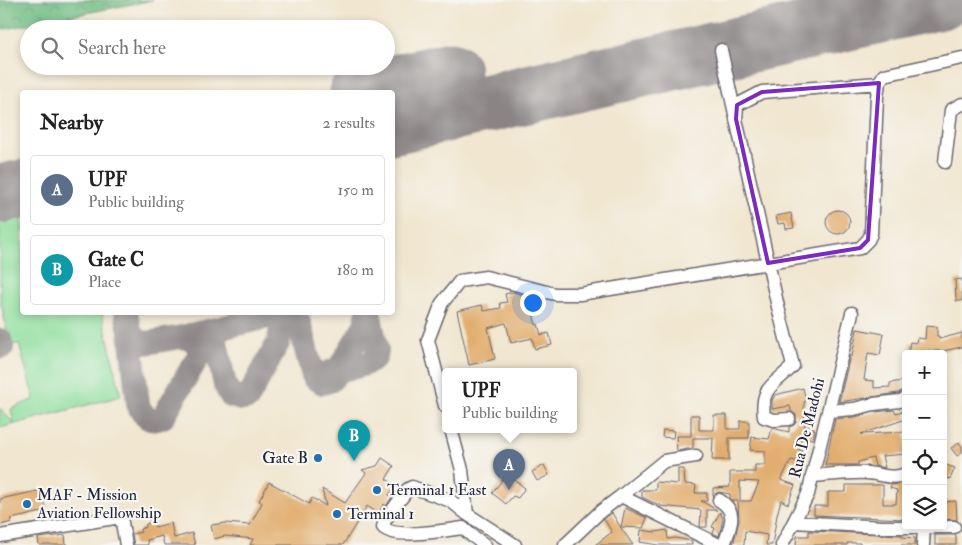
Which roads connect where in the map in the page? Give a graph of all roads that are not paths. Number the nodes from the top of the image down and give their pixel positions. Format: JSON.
{"nodes":[{"id":1,"x":721,"y":50,"type":"dead end"},
{"id":2,"x":962,"y":58,"type":"edge"},
{"id":3,"x":880,"y":83,"type":"junction"},
{"id":4,"x":962,"y":104,"type":"edge"},
{"id":5,"x":736,"y":119,"type":"junction"},
{"id":6,"x":945,"y":162,"type":"dead end"},
{"id":7,"x":768,"y":263,"type":"junction"},
{"id":8,"x":852,"y":313,"type":"dead end"},
{"id":9,"x":442,"y":394,"type":"edge"},
{"id":10,"x":902,"y":400,"type":"edge"},
{"id":11,"x":828,"y":411,"type":"junction"},
{"id":12,"x":789,"y":419,"type":"dead end"},
{"id":13,"x":452,"y":433,"type":"edge"},
{"id":14,"x":696,"y":456,"type":"dead end"},
{"id":15,"x":812,"y":476,"type":"junction"},
{"id":16,"x":902,"y":476,"type":"edge"},
{"id":17,"x":621,"y":496,"type":"junction"},
{"id":18,"x":719,"y":500,"type":"dead end"},
{"id":19,"x":467,"y":514,"type":"junction"},
{"id":20,"x":794,"y":522,"type":"junction"},
{"id":21,"x":902,"y":527,"type":"edge"},
{"id":22,"x":947,"y":527,"type":"edge"},
{"id":23,"x":954,"y":527,"type":"dead end"},
{"id":24,"x":924,"y":530,"type":"edge"},
{"id":25,"x":0,"y":536,"type":"edge"},
{"id":26,"x":126,"y":545,"type":"edge"},
{"id":27,"x":485,"y":545,"type":"edge"},
{"id":28,"x":515,"y":545,"type":"edge"},
{"id":29,"x":565,"y":545,"type":"edge"},
{"id":30,"x":719,"y":545,"type":"edge"},
{"id":31,"x":724,"y":545,"type":"edge"},
{"id":32,"x":782,"y":545,"type":"edge"},
{"id":33,"x":922,"y":545,"type":"edge"}],
"edges":[{"from":1,"to":5,"type":"street"},
{"from":2,"to":3,"type":"street"},
{"from":3,"to":5,"type":"street"},
{"from":3,"to":7,"type":"street"},
{"from":4,"to":6,"type":"street"},
{"from":5,"to":7,"type":"street"},
{"from":7,"to":9,"type":"street"},
{"from":7,"to":12,"type":"street"},
{"from":8,"to":11,"type":"street","name":"Rua De Madohi"},
{"from":10,"to":11,"type":"street"},
{"from":11,"to":15,"type":"street","name":"Rua De Madohi"},
{"from":13,"to":19,"type":"street"},
{"from":14,"to":17,"type":"street"},
{"from":15,"to":16,"type":"street"},
{"from":15,"to":20,"type":"street","name":"Rua De Madohi"},
{"from":17,"to":29,"type":"street"},
{"from":17,"to":30,"type":"street"},
{"from":18,"to":31,"type":"street"},
{"from":19,"to":27,"type":"street"},
{"from":19,"to":28,"type":"street"},
{"from":20,"to":21,"type":"street"},
{"from":20,"to":32,"type":"street","name":"Rua De Madohi"},
{"from":22,"to":23,"type":"street"},
{"from":24,"to":33,"type":"street"},
{"from":25,"to":26,"type":"street"}]}
